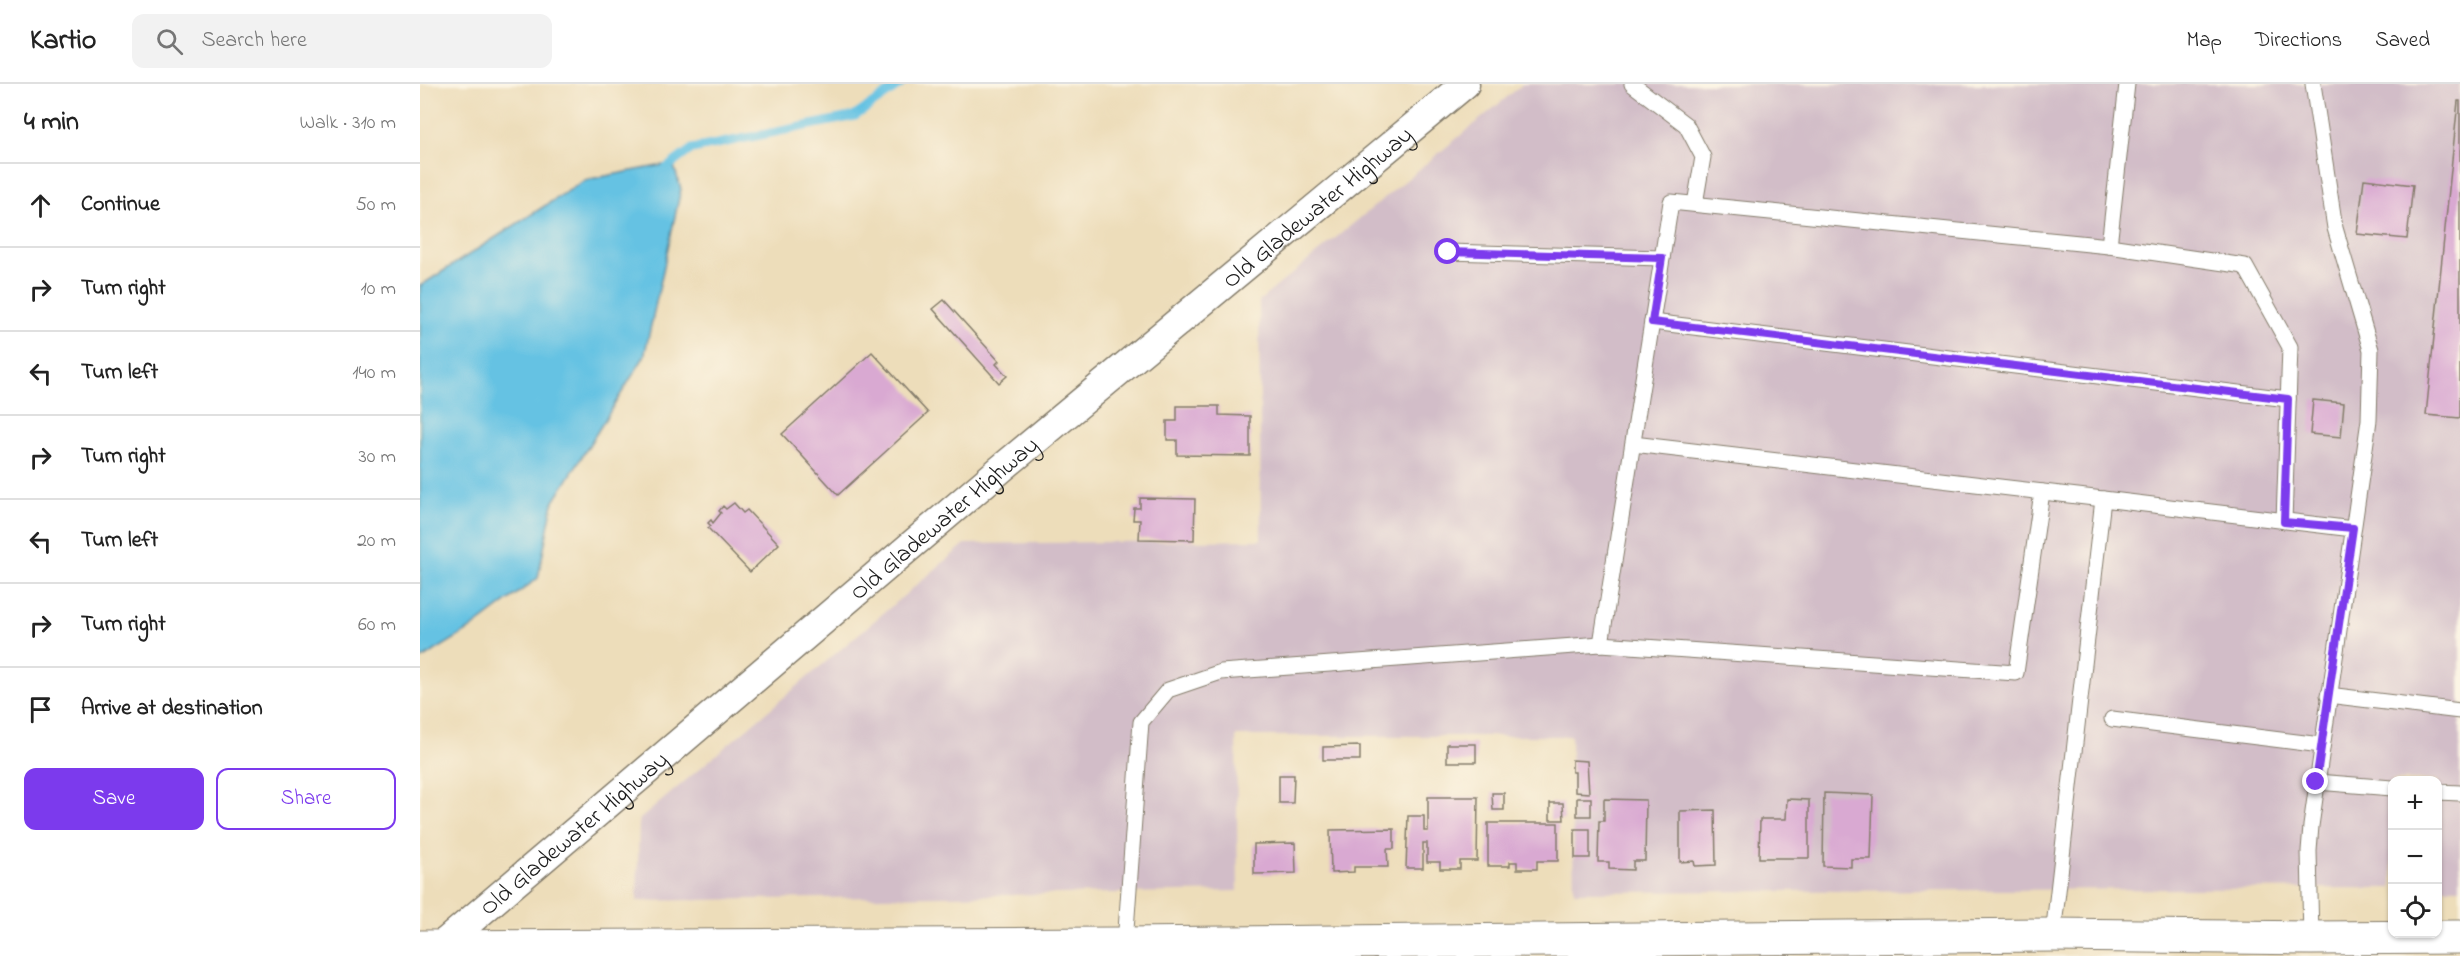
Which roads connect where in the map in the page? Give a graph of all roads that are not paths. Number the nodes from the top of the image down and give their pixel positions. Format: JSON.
{"nodes":[{"id":1,"x":1465,"y":84,"type":"edge"},
{"id":2,"x":1632,"y":84,"type":"edge"},
{"id":3,"x":2127,"y":84,"type":"edge"},
{"id":4,"x":2313,"y":84,"type":"edge"},
{"id":5,"x":1695,"y":204,"type":"junction"},
{"id":6,"x":2109,"y":246,"type":"junction"},
{"id":7,"x":1448,"y":252,"type":"dead end"},
{"id":8,"x":1662,"y":258,"type":"junction"},
{"id":9,"x":1652,"y":322,"type":"junction"},
{"id":10,"x":2288,"y":399,"type":"junction"},
{"id":11,"x":1633,"y":444,"type":"junction"},
{"id":12,"x":2042,"y":492,"type":"junction"},
{"id":13,"x":2103,"y":499,"type":"junction"},
{"id":14,"x":2284,"y":522,"type":"junction"},
{"id":15,"x":2353,"y":528,"type":"junction"},
{"id":16,"x":1601,"y":644,"type":"junction"},
{"id":17,"x":2328,"y":695,"type":"junction"},
{"id":18,"x":2460,"y":711,"type":"edge"},
{"id":19,"x":2112,"y":719,"type":"dead end"},
{"id":20,"x":2321,"y":745,"type":"junction"},
{"id":21,"x":2316,"y":782,"type":"junction"},
{"id":22,"x":2388,"y":788,"type":"edge"},
{"id":23,"x":2442,"y":792,"type":"edge"},
{"id":24,"x":2460,"y":794,"type":"edge"},
{"id":25,"x":2053,"y":935,"type":"junction"},
{"id":26,"x":2460,"y":937,"type":"edge"},
{"id":27,"x":2311,"y":938,"type":"junction"},
{"id":28,"x":1125,"y":944,"type":"junction"},
{"id":29,"x":428,"y":950,"type":"edge"}],
"edges":[{"from":1,"to":29,"type":"street","name":"Old Gladewater Highway"},
{"from":2,"to":5,"type":"lane"},
{"from":3,"to":6,"type":"lane"},
{"from":4,"to":15,"type":"lane"},
{"from":5,"to":6,"type":"lane"},
{"from":5,"to":8,"type":"lane"},
{"from":6,"to":10,"type":"lane"},
{"from":7,"to":8,"type":"lane"},
{"from":8,"to":9,"type":"lane"},
{"from":9,"to":10,"type":"lane"},
{"from":9,"to":11,"type":"lane"},
{"from":10,"to":14,"type":"lane"},
{"from":11,"to":12,"type":"lane"},
{"from":11,"to":16,"type":"lane"},
{"from":12,"to":13,"type":"lane"},
{"from":12,"to":16,"type":"lane"},
{"from":13,"to":14,"type":"lane"},
{"from":13,"to":25,"type":"lane"},
{"from":14,"to":15,"type":"lane"},
{"from":15,"to":17,"type":"lane"},
{"from":16,"to":28,"type":"lane"},
{"from":17,"to":18,"type":"lane"},
{"from":17,"to":20,"type":"lane"},
{"from":19,"to":20,"type":"lane"},
{"from":20,"to":21,"type":"lane"},
{"from":21,"to":22,"type":"lane"},
{"from":21,"to":27,"type":"lane"},
{"from":23,"to":24,"type":"lane"},
{"from":25,"to":27,"type":"street"},
{"from":25,"to":28,"type":"street"},
{"from":26,"to":27,"type":"street"},
{"from":28,"to":29,"type":"street"}]}
